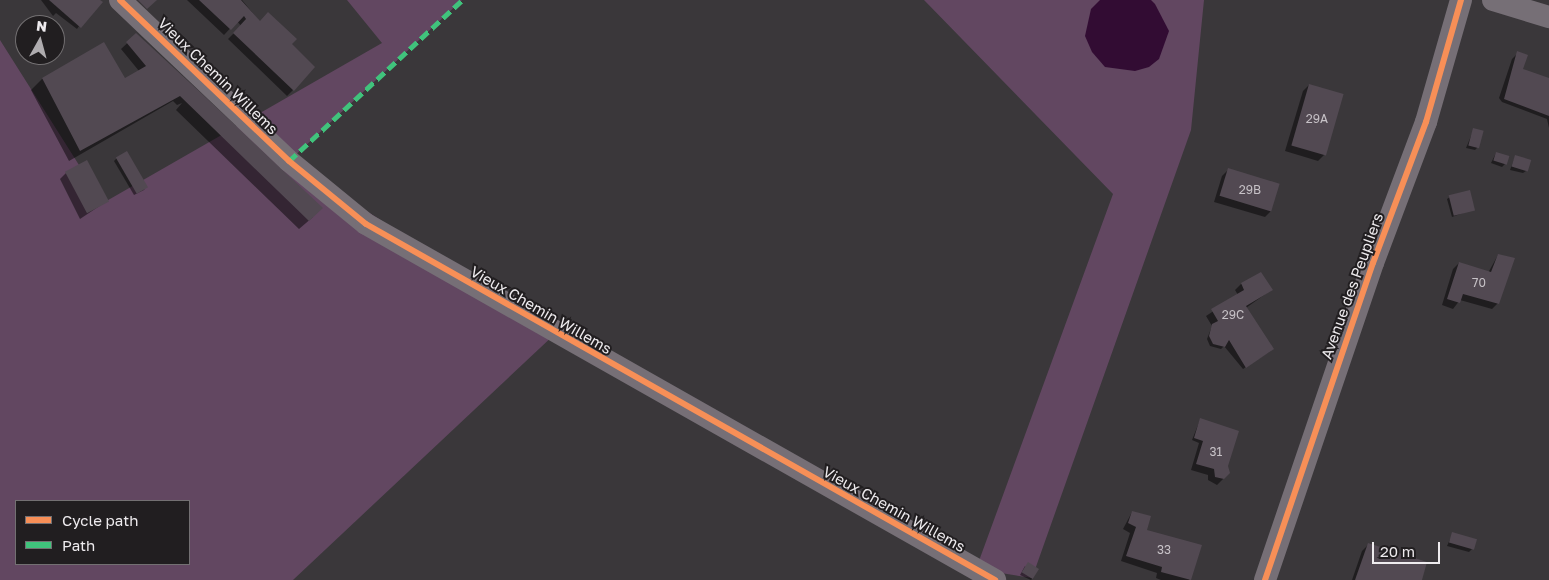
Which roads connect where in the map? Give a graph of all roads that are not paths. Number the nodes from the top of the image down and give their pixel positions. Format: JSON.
{"nodes":[{"id":1,"x":120,"y":0,"type":"edge"},
{"id":2,"x":1461,"y":0,"type":"edge"},
{"id":3,"x":1493,"y":0,"type":"edge"},
{"id":4,"x":1549,"y":17,"type":"edge"},
{"id":5,"x":995,"y":580,"type":"edge"},
{"id":6,"x":1265,"y":580,"type":"edge"}],
"edges":[{"from":1,"to":5,"type":"street","name":"Vieux Chemin Willems"},
{"from":2,"to":6,"type":"street","name":"Avenue des Peupliers"},
{"from":3,"to":4,"type":"street"}]}
